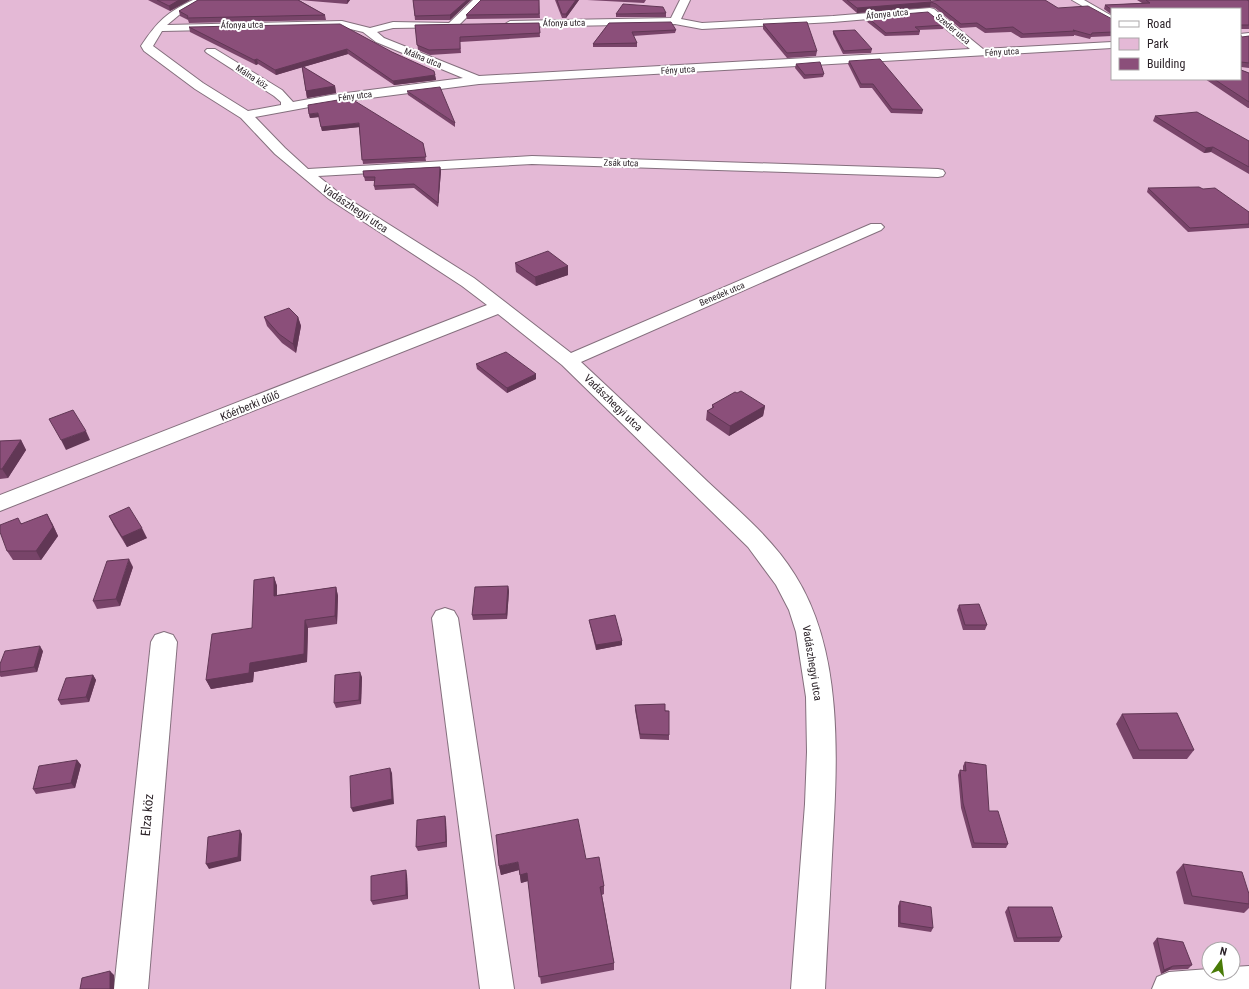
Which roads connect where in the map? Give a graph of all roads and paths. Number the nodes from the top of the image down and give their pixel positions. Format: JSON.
{"nodes":[{"id":1,"x":200,"y":0,"type":"edge"},
{"id":2,"x":480,"y":0,"type":"edge"},
{"id":3,"x":685,"y":0,"type":"edge"},
{"id":4,"x":1077,"y":0,"type":"edge"},
{"id":5,"x":923,"y":10,"type":"joint"},
{"id":6,"x":1111,"y":19,"type":"edge"},
{"id":7,"x":675,"y":21,"type":"junction"},
{"id":8,"x":453,"y":25,"type":"junction"},
{"id":9,"x":467,"y":25,"type":"edge"},
{"id":10,"x":496,"y":25,"type":"edge"},
{"id":11,"x":158,"y":28,"type":"junction"},
{"id":12,"x":370,"y":31,"type":"junction"},
{"id":13,"x":1111,"y":45,"type":"edge"},
{"id":14,"x":211,"y":51,"type":"dead end"},
{"id":15,"x":981,"y":53,"type":"junction"},
{"id":16,"x":478,"y":80,"type":"junction"},
{"id":17,"x":287,"y":106,"type":"junction"},
{"id":18,"x":246,"y":115,"type":"junction"},
{"id":19,"x":305,"y":173,"type":"junction"},
{"id":20,"x":938,"y":173,"type":"dead end"},
{"id":21,"x":876,"y":227,"type":"dead end"},
{"id":22,"x":499,"y":307,"type":"junction"},
{"id":23,"x":569,"y":361,"type":"junction"},
{"id":24,"x":0,"y":503,"type":"edge"},
{"id":25,"x":445,"y":618,"type":"dead end"},
{"id":26,"x":164,"y":642,"type":"dead end"},
{"id":27,"x":1249,"y":983,"type":"edge"},
{"id":28,"x":131,"y":989,"type":"edge"},
{"id":29,"x":497,"y":989,"type":"edge"},
{"id":30,"x":808,"y":989,"type":"edge"},
{"id":31,"x":1169,"y":989,"type":"edge"}],
"edges":[{"from":1,"to":11,"type":"street","name":"Vadászhegyi utca"},
{"from":2,"to":8,"type":"street"},
{"from":3,"to":7,"type":"street"},
{"from":4,"to":6,"type":"street"},
{"from":5,"to":7,"type":"street","name":"Áfonya utca"},
{"from":5,"to":15,"type":"street","name":"Szeder utca"},
{"from":7,"to":10,"type":"street","name":"Áfonya utca"},
{"from":8,"to":9,"type":"street","name":"Áfonya utca"},
{"from":8,"to":12,"type":"street","name":"Áfonya utca"},
{"from":11,"to":12,"type":"street","name":"Áfonya utca"},
{"from":11,"to":18,"type":"street","name":"Vadászhegyi utca"},
{"from":12,"to":16,"type":"street","name":"Málna utca"},
{"from":13,"to":15,"type":"street","name":"Fény utca"},
{"from":14,"to":17,"type":"street","name":"Málna köz"},
{"from":15,"to":16,"type":"street","name":"Fény utca"},
{"from":16,"to":17,"type":"street","name":"Fény utca"},
{"from":17,"to":18,"type":"street","name":"Fény utca"},
{"from":18,"to":19,"type":"street","name":"Vadászhegyi utca"},
{"from":19,"to":20,"type":"street","name":"Zsák utca"},
{"from":19,"to":22,"type":"street","name":"Vadászhegyi utca"},
{"from":21,"to":23,"type":"street","name":"Benedek utca"},
{"from":22,"to":23,"type":"street","name":"Vadászhegyi utca"},
{"from":22,"to":24,"type":"street","name":"Kőérberki dűlő"},
{"from":23,"to":30,"type":"street","name":"Vadászhegyi utca"},
{"from":25,"to":29,"type":"street"},
{"from":26,"to":28,"type":"street","name":"Elza köz"},
{"from":27,"to":31,"type":"street"}]}
